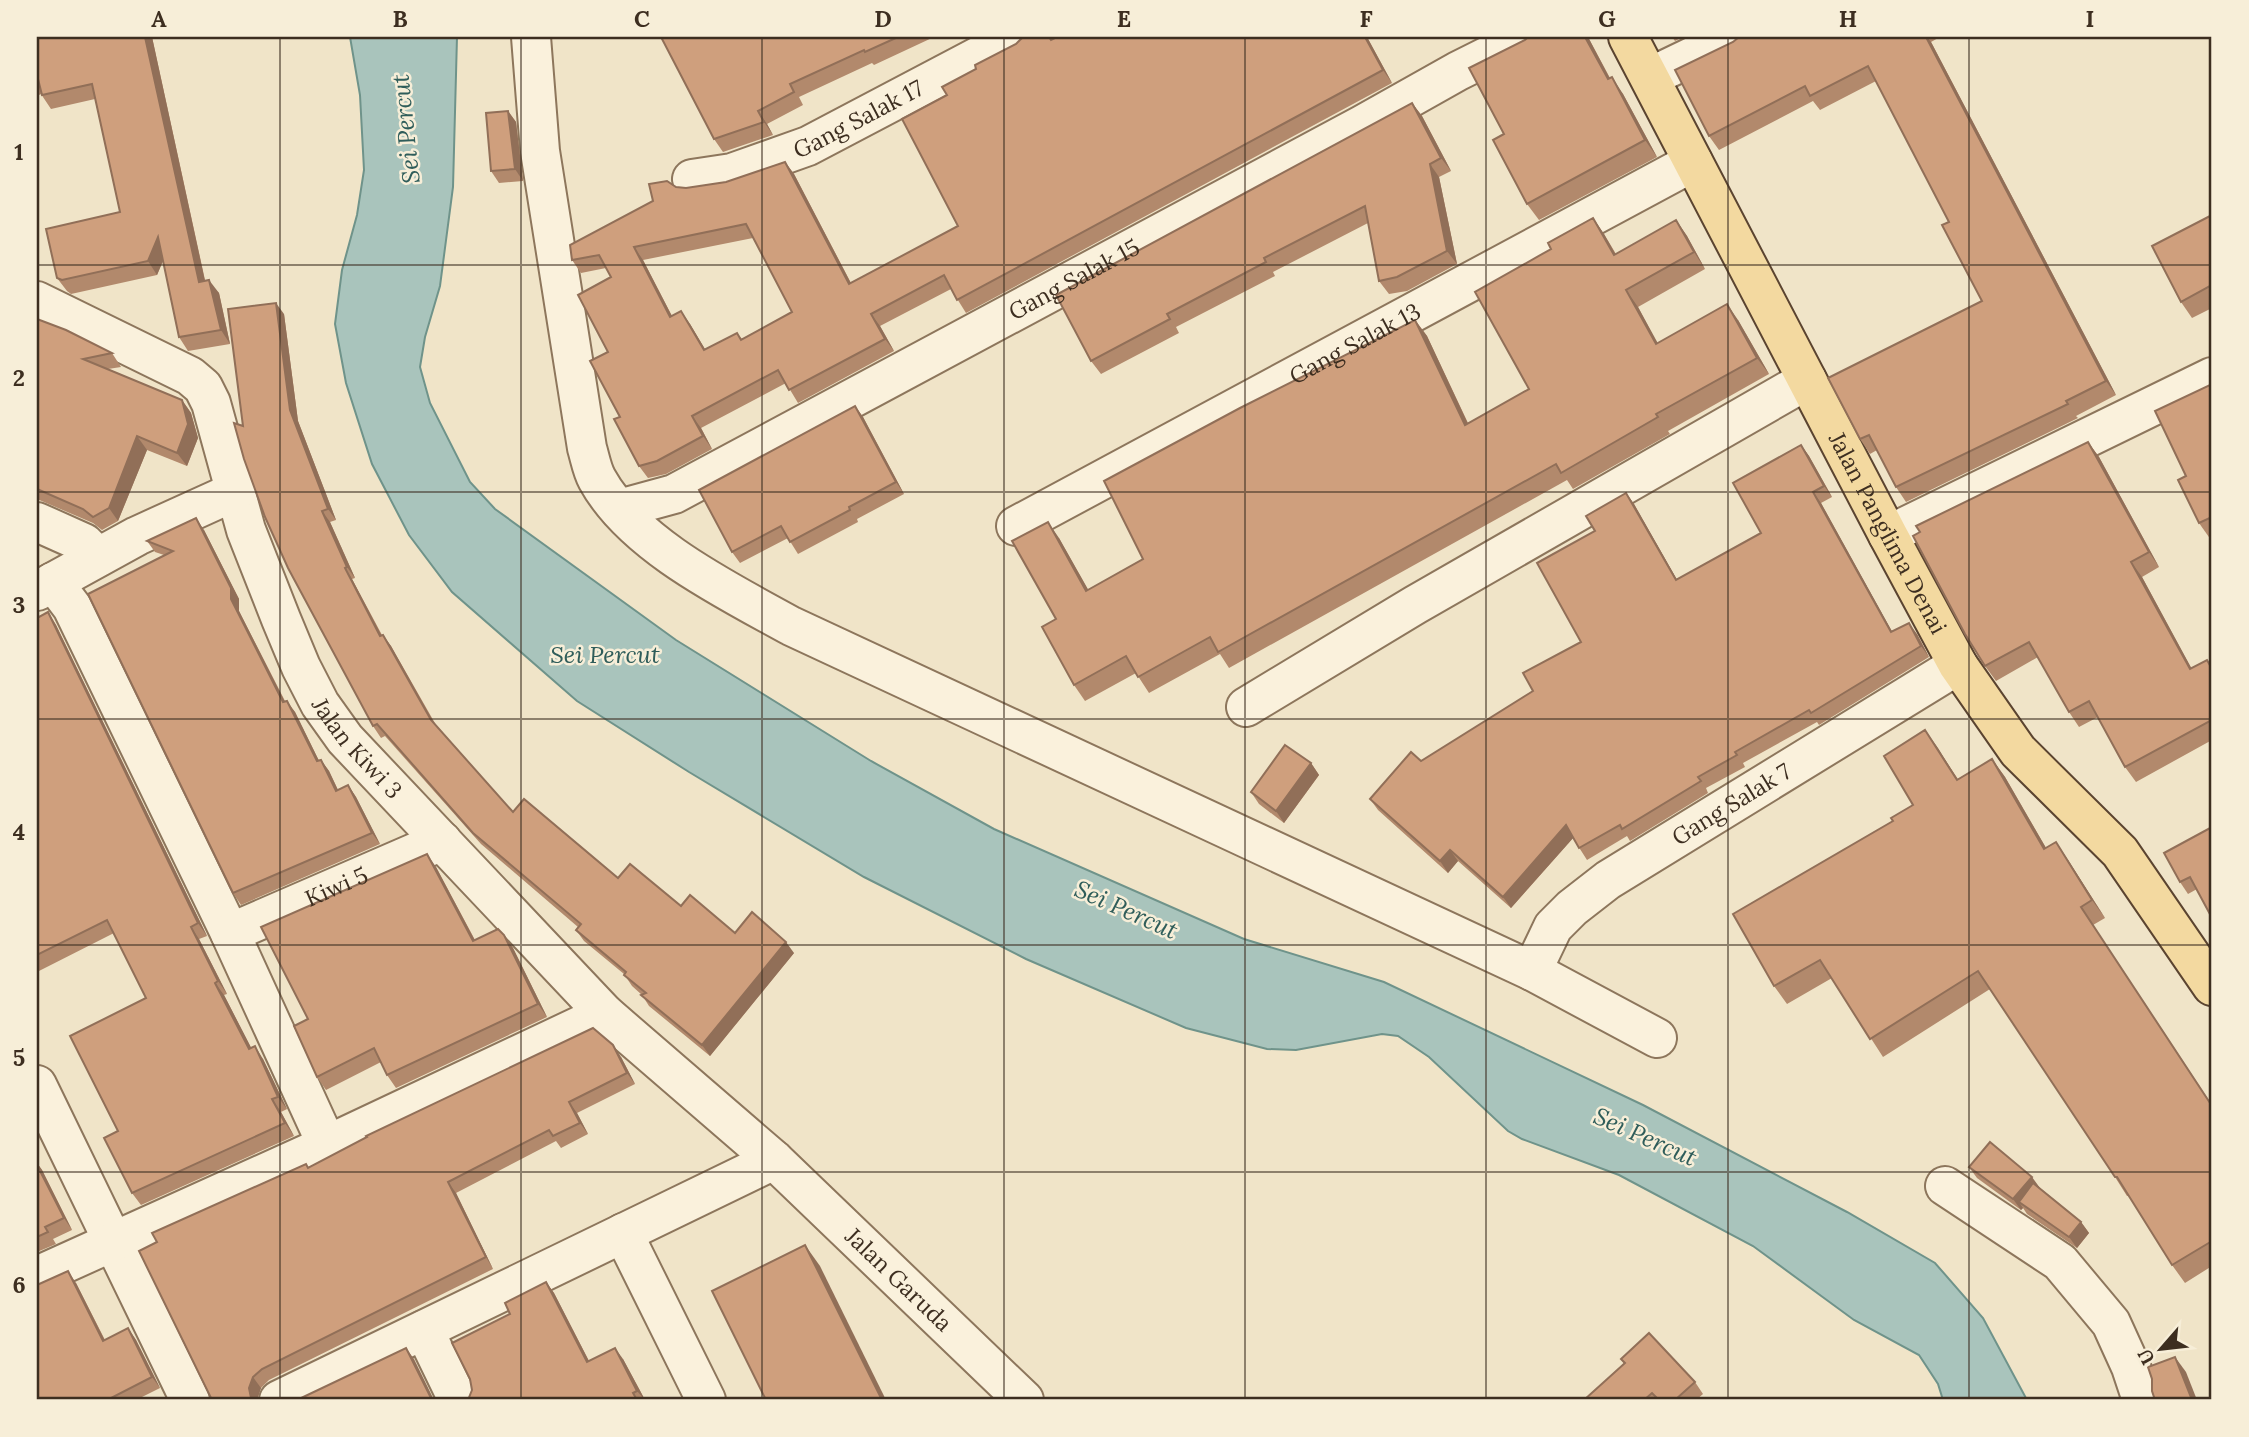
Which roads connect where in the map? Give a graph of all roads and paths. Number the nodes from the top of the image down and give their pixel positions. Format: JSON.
{"nodes":[{"id":1,"x":531,"y":37,"type":"edge"},
{"id":2,"x":1015,"y":37,"type":"edge"},
{"id":3,"x":1526,"y":37,"type":"edge"},
{"id":4,"x":1628,"y":37,"type":"edge"},
{"id":5,"x":1732,"y":37,"type":"edge"},
{"id":6,"x":1650,"y":77,"type":"junction"},
{"id":7,"x":1693,"y":162,"type":"junction"},
{"id":8,"x":692,"y":179,"type":"dead end"},
{"id":9,"x":37,"y":301,"type":"edge"},
{"id":10,"x":2212,"y":377,"type":"edge"},
{"id":11,"x":1807,"y":380,"type":"junction"},
{"id":12,"x":236,"y":491,"type":"junction"},
{"id":13,"x":619,"y":509,"type":"junction"},
{"id":14,"x":37,"y":522,"type":"edge"},
{"id":15,"x":1016,"y":526,"type":"dead end"},
{"id":16,"x":1888,"y":535,"type":"junction"},
{"id":17,"x":99,"y":557,"type":"junction"},
{"id":18,"x":45,"y":587,"type":"edge"},
{"id":19,"x":1958,"y":664,"type":"junction"},
{"id":20,"x":1246,"y":707,"type":"dead end"},
{"id":21,"x":442,"y":841,"type":"junction"},
{"id":22,"x":230,"y":933,"type":"junction"},
{"id":23,"x":1532,"y":971,"type":"junction"},
{"id":24,"x":2212,"y":986,"type":"edge"},
{"id":25,"x":605,"y":1014,"type":"junction"},
{"id":26,"x":1657,"y":1038,"type":"dead end"},
{"id":27,"x":37,"y":1085,"type":"edge"},
{"id":28,"x":327,"y":1144,"type":"junction"},
{"id":29,"x":774,"y":1160,"type":"junction"},
{"id":30,"x":1945,"y":1186,"type":"dead end"},
{"id":31,"x":623,"y":1233,"type":"junction"},
{"id":32,"x":112,"y":1243,"type":"junction"},
{"id":33,"x":37,"y":1276,"type":"edge"},
{"id":34,"x":424,"y":1330,"type":"junction"},
{"id":35,"x":190,"y":1400,"type":"edge"},
{"id":36,"x":279,"y":1400,"type":"edge"},
{"id":37,"x":458,"y":1400,"type":"edge"},
{"id":38,"x":706,"y":1400,"type":"edge"},
{"id":39,"x":1024,"y":1400,"type":"edge"},
{"id":40,"x":2142,"y":1400,"type":"edge"}],
"edges":[{"from":1,"to":13,"type":"street"},
{"from":2,"to":8,"type":"street","name":"Gang Salak 17"},
{"from":3,"to":13,"type":"street","name":"Gang Salak 15"},
{"from":4,"to":6,"type":"main road","name":"Jalan Panglima Denai"},
{"from":5,"to":6,"type":"street"},
{"from":6,"to":7,"type":"main road","name":"Jalan Panglima Denai"},
{"from":7,"to":11,"type":"main road","name":"Jalan Panglima Denai"},
{"from":7,"to":15,"type":"street","name":"Gang Salak 13"},
{"from":9,"to":12,"type":"street","name":"Jalan Kiwi 3"},
{"from":10,"to":16,"type":"street"},
{"from":11,"to":16,"type":"main road","name":"Jalan Panglima Denai"},
{"from":11,"to":20,"type":"street"},
{"from":12,"to":17,"type":"street"},
{"from":12,"to":21,"type":"street","name":"Jalan Kiwi 3"},
{"from":13,"to":23,"type":"street"},
{"from":14,"to":17,"type":"street"},
{"from":16,"to":19,"type":"main road","name":"Jalan Panglima Denai"},
{"from":17,"to":18,"type":"street"},
{"from":18,"to":22,"type":"street"},
{"from":19,"to":23,"type":"street","name":"Gang Salak 7"},
{"from":19,"to":24,"type":"main road","name":"Jalan Panglima Denai"},
{"from":21,"to":22,"type":"street","name":"Kiwi 5"},
{"from":21,"to":25,"type":"street","name":"Jalan Kiwi 3"},
{"from":22,"to":28,"type":"street"},
{"from":23,"to":26,"type":"street"},
{"from":25,"to":28,"type":"street"},
{"from":25,"to":29,"type":"street","name":"Jalan Kiwi 3"},
{"from":27,"to":32,"type":"street"},
{"from":28,"to":32,"type":"street"},
{"from":29,"to":31,"type":"street"},
{"from":29,"to":39,"type":"street","name":"Jalan Garuda"},
{"from":30,"to":40,"type":"street"},
{"from":31,"to":34,"type":"street"},
{"from":31,"to":38,"type":"street"},
{"from":32,"to":33,"type":"street"},
{"from":32,"to":35,"type":"street"},
{"from":34,"to":36,"type":"street"},
{"from":34,"to":37,"type":"street"}]}
